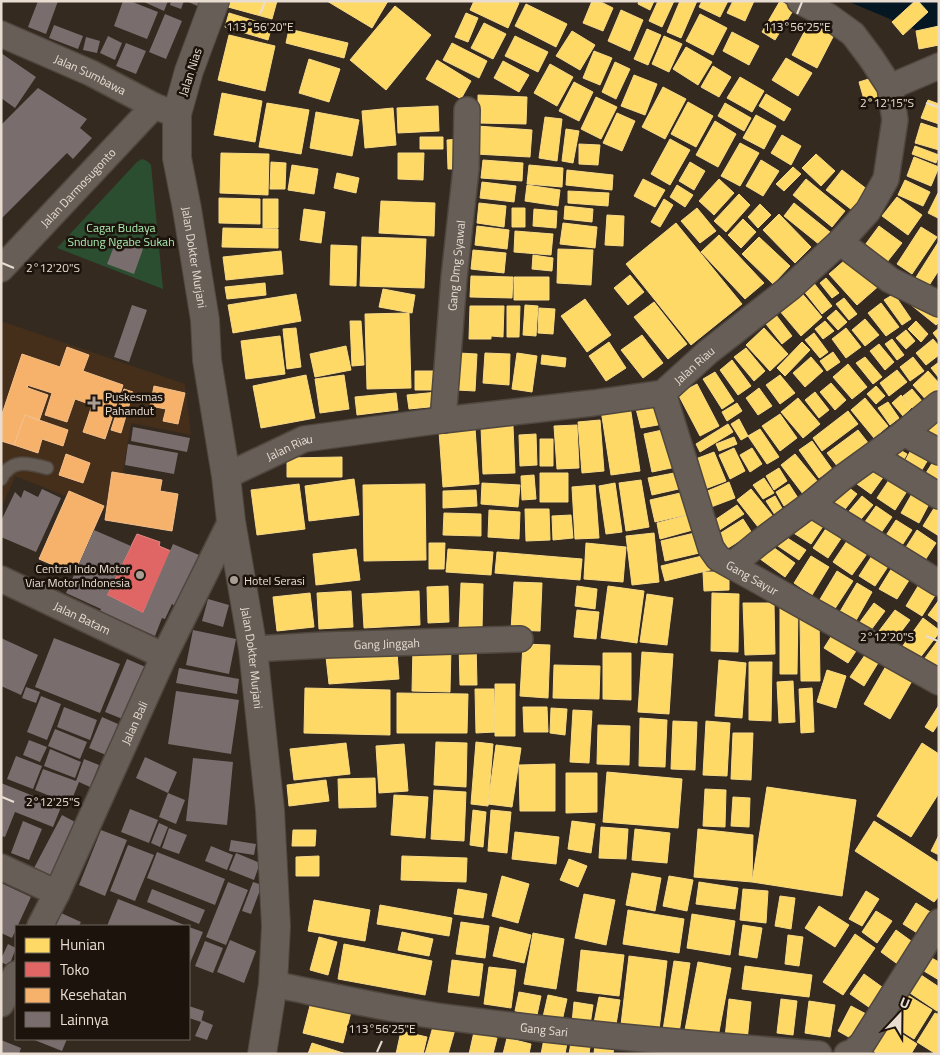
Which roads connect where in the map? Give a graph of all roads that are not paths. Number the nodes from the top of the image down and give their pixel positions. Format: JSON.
{"nodes":[{"id":1,"x":215,"y":1,"type":"edge"},
{"id":2,"x":800,"y":1,"type":"edge"},
{"id":3,"x":1,"y":34,"type":"edge"},
{"id":4,"x":939,"y":66,"type":"edge"},
{"id":5,"x":890,"y":87,"type":"junction"},
{"id":6,"x":166,"y":110,"type":"junction"},
{"id":7,"x":467,"y":110,"type":"dead end"},
{"id":8,"x":840,"y":242,"type":"junction"},
{"id":9,"x":1,"y":269,"type":"edge"},
{"id":10,"x":939,"y":304,"type":"edge"},
{"id":11,"x":663,"y":393,"type":"junction"},
{"id":12,"x":939,"y":404,"type":"edge"},
{"id":13,"x":443,"y":420,"type":"junction"},
{"id":14,"x":904,"y":433,"type":"junction"},
{"id":15,"x":939,"y":452,"type":"edge"},
{"id":16,"x":872,"y":456,"type":"junction"},
{"id":17,"x":47,"y":468,"type":"dead end"},
{"id":18,"x":226,"y":476,"type":"junction"},
{"id":19,"x":1,"y":479,"type":"edge"},
{"id":20,"x":939,"y":496,"type":"edge"},
{"id":21,"x":811,"y":504,"type":"junction"},
{"id":22,"x":231,"y":521,"type":"junction"},
{"id":23,"x":732,"y":565,"type":"junction"},
{"id":24,"x":1,"y":578,"type":"edge"},
{"id":25,"x":939,"y":583,"type":"edge"},
{"id":26,"x":520,"y":639,"type":"dead end"},
{"id":27,"x":253,"y":649,"type":"junction"},
{"id":28,"x":164,"y":656,"type":"junction"},
{"id":29,"x":939,"y":682,"type":"edge"},
{"id":30,"x":1,"y":867,"type":"edge"},
{"id":31,"x":57,"y":893,"type":"junction"},
{"id":32,"x":939,"y":922,"type":"edge"},
{"id":33,"x":41,"y":925,"type":"edge"},
{"id":34,"x":931,"y":953,"type":"edge"},
{"id":35,"x":15,"y":976,"type":"edge"},
{"id":36,"x":273,"y":984,"type":"junction"},
{"id":37,"x":1,"y":1004,"type":"edge"},
{"id":38,"x":861,"y":1051,"type":"edge"},
{"id":39,"x":262,"y":1054,"type":"edge"},
{"id":40,"x":819,"y":1054,"type":"edge"}],
"edges":[{"from":1,"to":6,"type":"street","name":"Jalan Nias"},
{"from":2,"to":5,"type":"street","name":"Jalan Riau"},
{"from":3,"to":6,"type":"street","name":"Jalan Sumbawa"},
{"from":4,"to":5,"type":"street"},
{"from":5,"to":8,"type":"street","name":"Jalan Riau"},
{"from":6,"to":9,"type":"street","name":"Jalan Darmosugonto"},
{"from":6,"to":18,"type":"street","name":"Jalan Dokter Murjani"},
{"from":7,"to":13,"type":"street","name":"Gang Dmg Syawal"},
{"from":8,"to":10,"type":"street"},
{"from":8,"to":11,"type":"street","name":"Jalan Riau"},
{"from":11,"to":13,"type":"street","name":"Jalan Riau"},
{"from":11,"to":23,"type":"street","name":"Gang Sayur"},
{"from":12,"to":14,"type":"street"},
{"from":13,"to":18,"type":"street","name":"Jalan Riau"},
{"from":14,"to":15,"type":"street"},
{"from":14,"to":16,"type":"street"},
{"from":16,"to":20,"type":"street"},
{"from":16,"to":21,"type":"street"},
{"from":17,"to":19,"type":"lane"},
{"from":18,"to":22,"type":"street","name":"Jalan Dokter Murjani"},
{"from":21,"to":23,"type":"street"},
{"from":21,"to":25,"type":"street"},
{"from":22,"to":27,"type":"street","name":"Jalan Dokter Murjani"},
{"from":22,"to":28,"type":"street","name":"Jalan Bali"},
{"from":23,"to":29,"type":"street","name":"Gang Sayur"},
{"from":24,"to":28,"type":"street","name":"Jalan Batam"},
{"from":26,"to":27,"type":"street","name":"Gang Jinggah"},
{"from":27,"to":36,"type":"street","name":"Jalan Dokter Murjani"},
{"from":28,"to":31,"type":"street","name":"Jalan Bali"},
{"from":30,"to":31,"type":"street"},
{"from":31,"to":33,"type":"street","name":"Jalan Bali"},
{"from":32,"to":34,"type":"street"},
{"from":34,"to":38,"type":"street"},
{"from":35,"to":37,"type":"street"},
{"from":36,"to":39,"type":"street","name":"Jalan Dokter Murjani"},
{"from":36,"to":40,"type":"street","name":"Gang Sari"}]}
